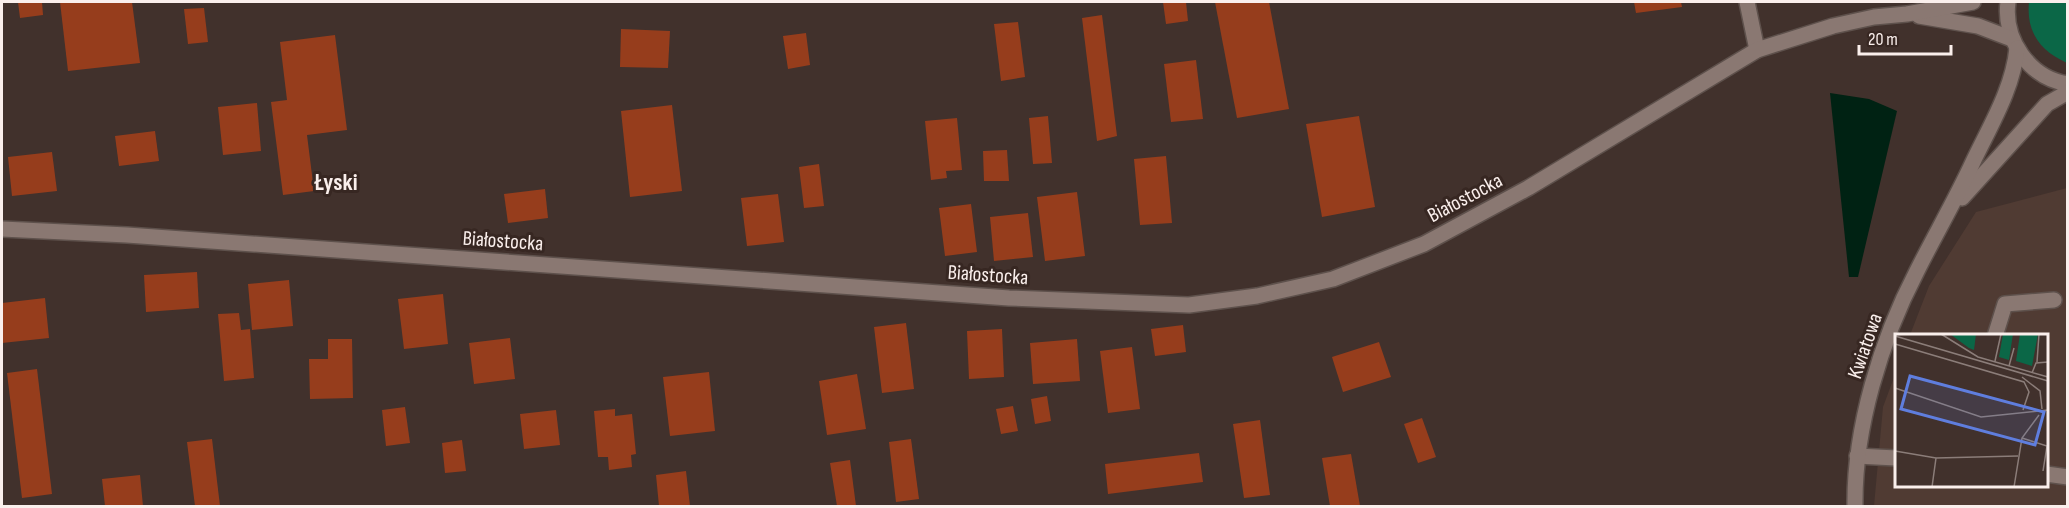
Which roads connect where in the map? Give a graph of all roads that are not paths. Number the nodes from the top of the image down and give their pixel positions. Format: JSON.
{"nodes":[{"id":1,"x":1747,"y":2,"type":"edge"},
{"id":2,"x":1973,"y":2,"type":"edge"},
{"id":3,"x":2008,"y":2,"type":"edge"},
{"id":4,"x":1907,"y":14,"type":"junction"},
{"id":5,"x":2014,"y":44,"type":"junction"},
{"id":6,"x":1757,"y":50,"type":"junction"},
{"id":7,"x":2067,"y":84,"type":"edge"},
{"id":8,"x":2067,"y":92,"type":"edge"},
{"id":9,"x":1950,"y":211,"type":"junction"},
{"id":10,"x":2,"y":229,"type":"edge"},
{"id":11,"x":2054,"y":300,"type":"dead end"},
{"id":12,"x":1996,"y":334,"type":"edge"},
{"id":13,"x":1857,"y":456,"type":"junction"},
{"id":14,"x":1895,"y":458,"type":"edge"},
{"id":15,"x":2048,"y":474,"type":"edge"},
{"id":16,"x":2067,"y":477,"type":"edge"},
{"id":17,"x":1855,"y":507,"type":"edge"}],
"edges":[{"from":1,"to":6,"type":"street"},
{"from":2,"to":4,"type":"street","name":"Białostocka"},
{"from":3,"to":5,"type":"street"},
{"from":4,"to":5,"type":"street","name":"Białostocka"},
{"from":4,"to":6,"type":"street","name":"Białostocka"},
{"from":5,"to":7,"type":"street"},
{"from":5,"to":9,"type":"street","name":"Kwiatowa"},
{"from":6,"to":10,"type":"street","name":"Białostocka"},
{"from":8,"to":9,"type":"street","name":"Kwiatowa"},
{"from":9,"to":13,"type":"street","name":"Kwiatowa"},
{"from":11,"to":12,"type":"street"},
{"from":13,"to":14,"type":"street"},
{"from":13,"to":17,"type":"street","name":"Kwiatowa"},
{"from":15,"to":16,"type":"street"}]}
